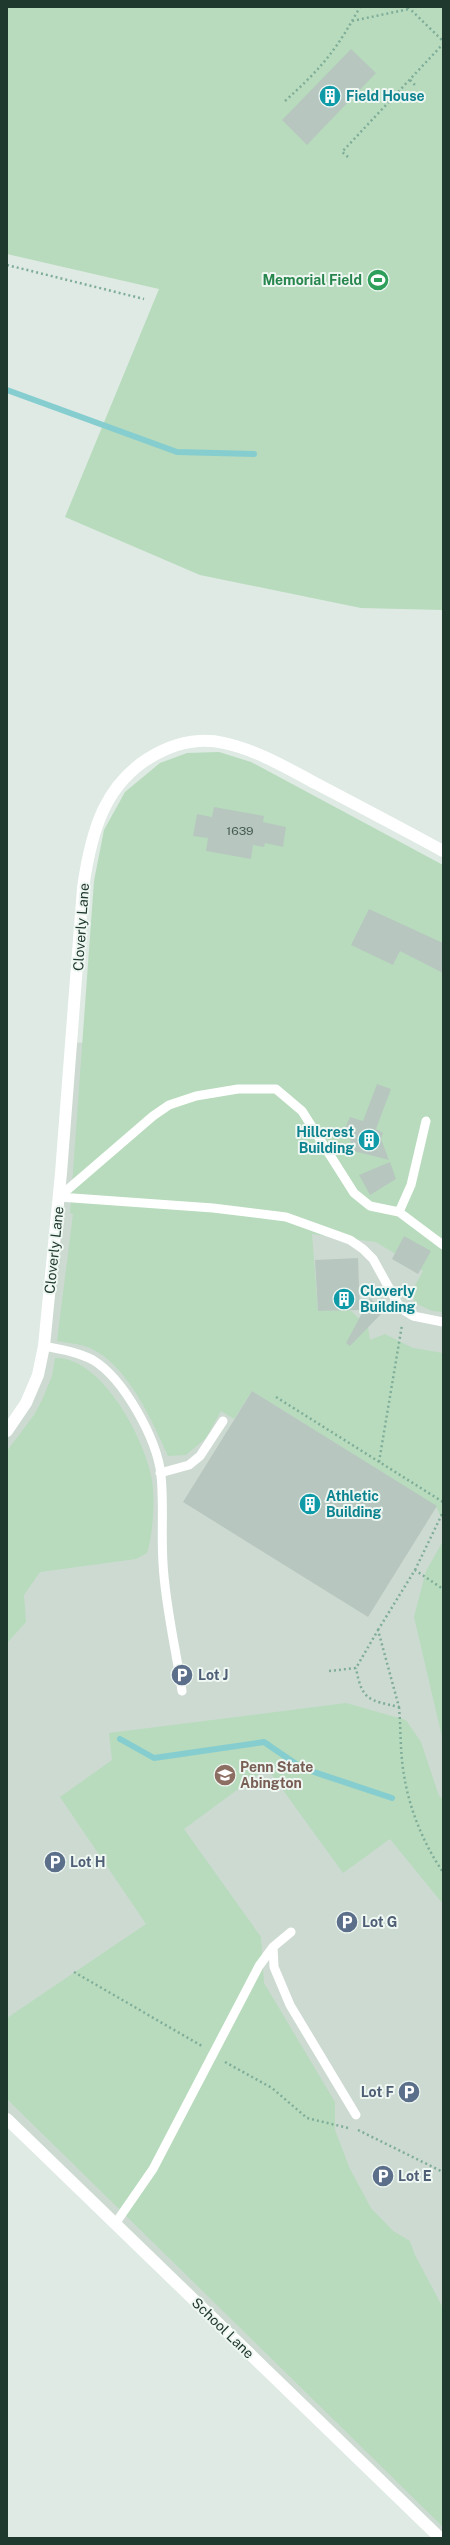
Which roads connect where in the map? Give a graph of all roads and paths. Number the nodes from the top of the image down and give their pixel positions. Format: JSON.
{"nodes":[{"id":1,"x":360,"y":7,"type":"edge"},
{"id":2,"x":408,"y":8,"type":"edge"},
{"id":3,"x":352,"y":21,"type":"junction"},
{"id":4,"x":443,"y":41,"type":"edge"},
{"id":5,"x":443,"y":44,"type":"edge"},
{"id":6,"x":410,"y":80,"type":"junction"},
{"id":7,"x":416,"y":86,"type":"dead end"},
{"id":8,"x":285,"y":101,"type":"dead end"},
{"id":9,"x":348,"y":157,"type":"dead end"},
{"id":10,"x":7,"y":265,"type":"edge"},
{"id":11,"x":144,"y":300,"type":"dead end"},
{"id":12,"x":443,"y":851,"type":"edge"},
{"id":13,"x":426,"y":1121,"type":"dead end"},
{"id":14,"x":59,"y":1197,"type":"junction"},
{"id":15,"x":399,"y":1212,"type":"junction"},
{"id":16,"x":443,"y":1245,"type":"edge"},
{"id":17,"x":405,"y":1311,"type":"junction"},
{"id":18,"x":443,"y":1322,"type":"edge"},
{"id":19,"x":44,"y":1346,"type":"junction"},
{"id":20,"x":276,"y":1397,"type":"dead end"},
{"id":21,"x":223,"y":1421,"type":"dead end"},
{"id":22,"x":7,"y":1431,"type":"edge"},
{"id":23,"x":379,"y":1462,"type":"junction"},
{"id":24,"x":160,"y":1473,"type":"junction"},
{"id":25,"x":443,"y":1502,"type":"edge"},
{"id":26,"x":443,"y":1512,"type":"edge"},
{"id":27,"x":415,"y":1570,"type":"junction"},
{"id":28,"x":443,"y":1589,"type":"edge"},
{"id":29,"x":378,"y":1630,"type":"junction"},
{"id":30,"x":356,"y":1668,"type":"junction"},
{"id":31,"x":329,"y":1671,"type":"dead end"},
{"id":32,"x":182,"y":1691,"type":"dead end"},
{"id":33,"x":399,"y":1707,"type":"junction"},
{"id":34,"x":443,"y":1872,"type":"edge"},
{"id":35,"x":291,"y":1932,"type":"dead end"},
{"id":36,"x":273,"y":1947,"type":"junction"},
{"id":37,"x":74,"y":1972,"type":"dead end"},
{"id":38,"x":212,"y":2056,"type":"junction"},
{"id":39,"x":356,"y":2115,"type":"dead end"},
{"id":40,"x":7,"y":2119,"type":"edge"},
{"id":41,"x":443,"y":2172,"type":"edge"},
{"id":42,"x":116,"y":2224,"type":"junction"},
{"id":43,"x":440,"y":2538,"type":"edge"}],
"edges":[{"from":1,"to":3,"type":"path"},
{"from":2,"to":3,"type":"path"},
{"from":2,"to":4,"type":"path"},
{"from":3,"to":8,"type":"path"},
{"from":5,"to":6,"type":"path"},
{"from":6,"to":7,"type":"path"},
{"from":6,"to":9,"type":"path"},
{"from":10,"to":11,"type":"path"},
{"from":12,"to":14,"type":"street","name":"Cloverly Lane"},
{"from":13,"to":15,"type":"lane"},
{"from":14,"to":15,"type":"lane"},
{"from":14,"to":17,"type":"lane"},
{"from":14,"to":19,"type":"street","name":"Cloverly Lane"},
{"from":15,"to":16,"type":"lane"},
{"from":17,"to":18,"type":"lane"},
{"from":17,"to":23,"type":"path"},
{"from":19,"to":22,"type":"street","name":"Cloverly Lane"},
{"from":19,"to":24,"type":"lane"},
{"from":20,"to":23,"type":"path"},
{"from":21,"to":24,"type":"lane"},
{"from":23,"to":25,"type":"path"},
{"from":24,"to":32,"type":"lane"},
{"from":26,"to":27,"type":"path"},
{"from":27,"to":28,"type":"path"},
{"from":27,"to":29,"type":"path"},
{"from":29,"to":30,"type":"path"},
{"from":29,"to":33,"type":"path"},
{"from":30,"to":31,"type":"path"},
{"from":30,"to":33,"type":"path"},
{"from":33,"to":34,"type":"path"},
{"from":35,"to":36,"type":"lane"},
{"from":36,"to":38,"type":"lane"},
{"from":36,"to":39,"type":"lane"},
{"from":37,"to":38,"type":"path"},
{"from":38,"to":41,"type":"path"},
{"from":38,"to":42,"type":"lane"},
{"from":40,"to":42,"type":"street","name":"School Lane"},
{"from":42,"to":43,"type":"street","name":"School Lane"}]}
